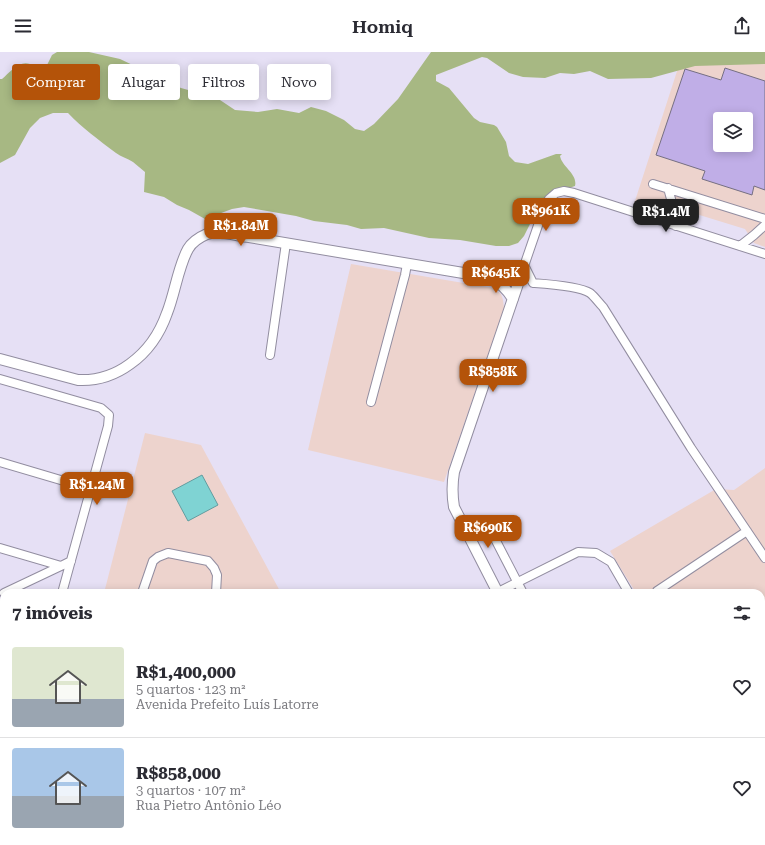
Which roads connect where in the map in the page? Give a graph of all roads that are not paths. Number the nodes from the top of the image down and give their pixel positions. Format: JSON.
{"nodes":[{"id":1,"x":652,"y":184,"type":"dead end"},
{"id":2,"x":668,"y":188,"type":"junction"},
{"id":3,"x":765,"y":219,"type":"edge"},
{"id":4,"x":765,"y":225,"type":"edge"},
{"id":5,"x":676,"y":226,"type":"junction"},
{"id":6,"x":286,"y":243,"type":"junction"},
{"id":7,"x":740,"y":246,"type":"junction"},
{"id":8,"x":765,"y":254,"type":"edge"},
{"id":9,"x":407,"y":264,"type":"junction"},
{"id":10,"x":523,"y":268,"type":"junction"},
{"id":11,"x":487,"y":277,"type":"junction"},
{"id":12,"x":513,"y":299,"type":"junction"},
{"id":13,"x":270,"y":355,"type":"dead end"},
{"id":14,"x":0,"y":359,"type":"edge"},
{"id":15,"x":0,"y":379,"type":"edge"},
{"id":16,"x":371,"y":402,"type":"dead end"},
{"id":17,"x":0,"y":462,"type":"edge"},
{"id":18,"x":91,"y":489,"type":"junction"},
{"id":19,"x":747,"y":531,"type":"junction"},
{"id":20,"x":494,"y":536,"type":"dead end"},
{"id":21,"x":0,"y":548,"type":"edge"},
{"id":22,"x":765,"y":558,"type":"edge"},
{"id":23,"x":71,"y":561,"type":"junction"},
{"id":24,"x":61,"y":566,"type":"junction"},
{"id":25,"x":517,"y":582,"type":"junction"},
{"id":26,"x":12,"y":589,"type":"edge"},
{"id":27,"x":63,"y":589,"type":"edge"},
{"id":28,"x":143,"y":589,"type":"edge"},
{"id":29,"x":216,"y":589,"type":"edge"},
{"id":30,"x":496,"y":589,"type":"edge"},
{"id":31,"x":504,"y":589,"type":"edge"},
{"id":32,"x":521,"y":589,"type":"edge"},
{"id":33,"x":627,"y":589,"type":"edge"},
{"id":34,"x":660,"y":589,"type":"edge"}],
"edges":[{"from":1,"to":2,"type":"street"},
{"from":2,"to":3,"type":"street"},
{"from":2,"to":5,"type":"street"},
{"from":4,"to":7,"type":"street"},
{"from":5,"to":7,"type":"street"},
{"from":5,"to":10,"type":"street"},
{"from":6,"to":9,"type":"main road"},
{"from":6,"to":13,"type":"street"},
{"from":6,"to":14,"type":"main road"},
{"from":7,"to":8,"type":"street"},
{"from":9,"to":11,"type":"main road"},
{"from":9,"to":16,"type":"street"},
{"from":10,"to":11,"type":"main road"},
{"from":10,"to":12,"type":"main road"},
{"from":10,"to":19,"type":"street"},
{"from":11,"to":12,"type":"main road"},
{"from":12,"to":30,"type":"main road"},
{"from":15,"to":18,"type":"street"},
{"from":17,"to":18,"type":"street"},
{"from":18,"to":23,"type":"street"},
{"from":19,"to":22,"type":"street"},
{"from":19,"to":34,"type":"street"},
{"from":20,"to":25,"type":"street"},
{"from":21,"to":24,"type":"street"},
{"from":23,"to":24,"type":"street"},
{"from":23,"to":27,"type":"street"},
{"from":24,"to":26,"type":"street"},
{"from":25,"to":31,"type":"street"},
{"from":25,"to":32,"type":"street"},
{"from":25,"to":33,"type":"street"},
{"from":28,"to":29,"type":"street"}]}
